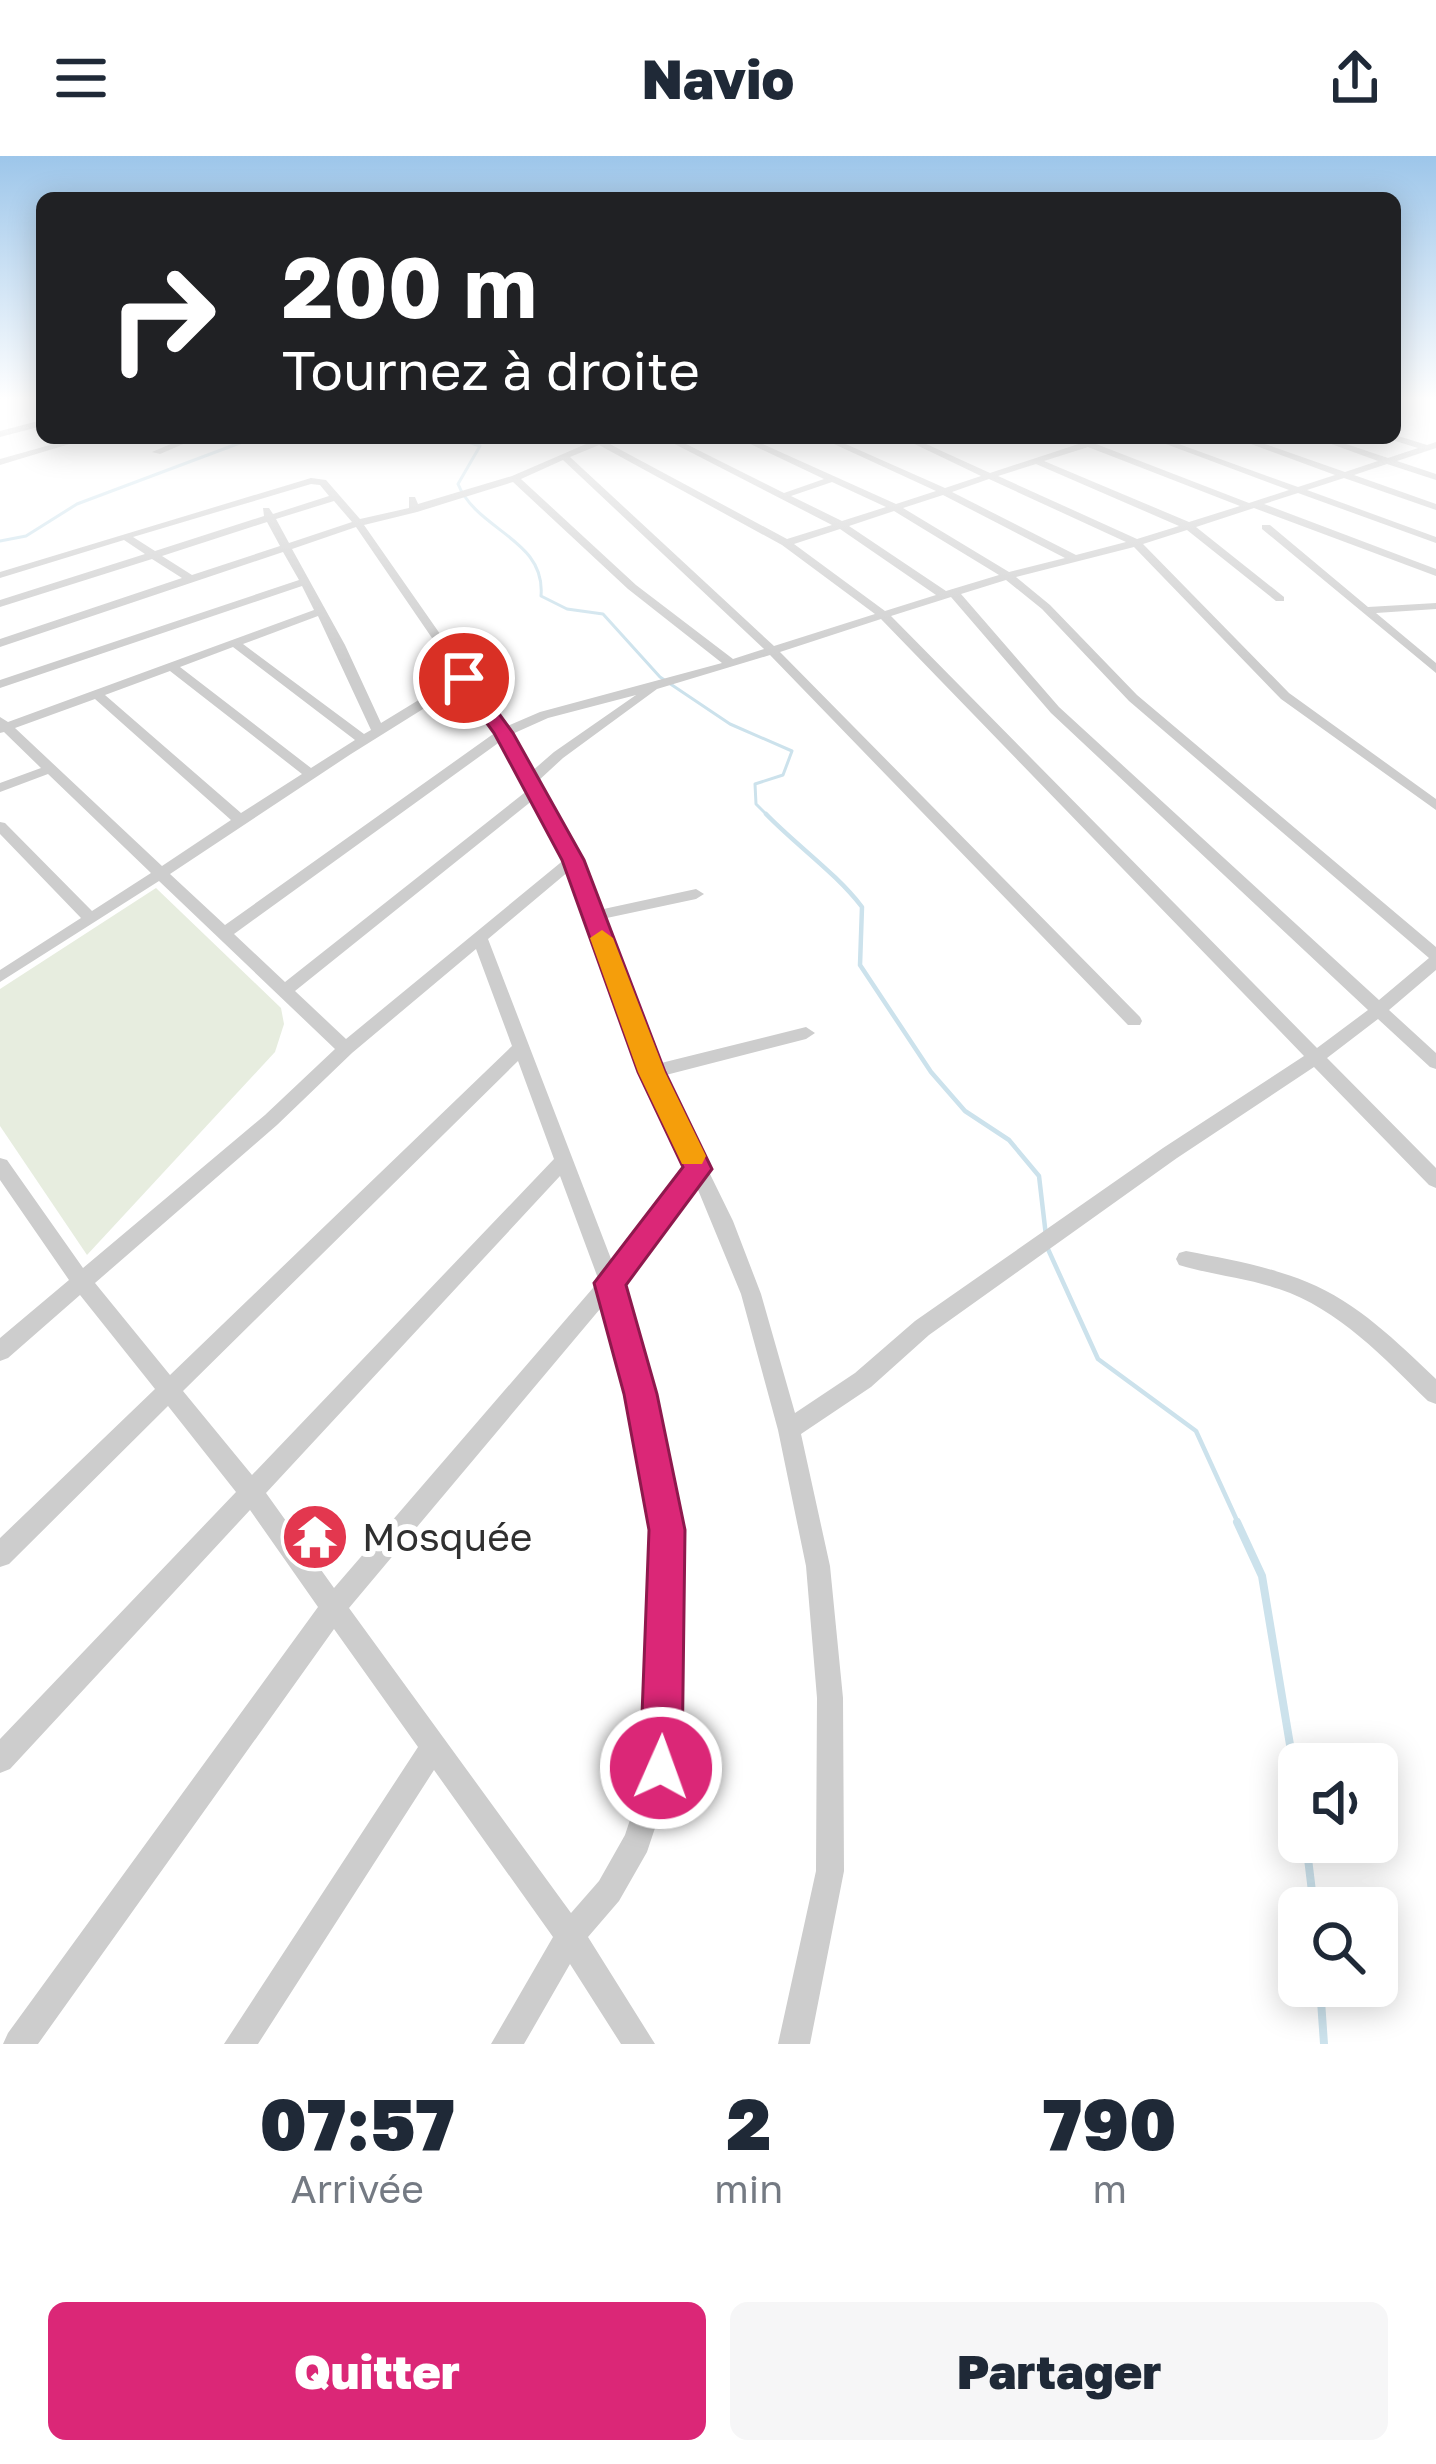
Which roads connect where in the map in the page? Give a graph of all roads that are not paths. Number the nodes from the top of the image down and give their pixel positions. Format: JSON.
{"nodes":[{"id":1,"x":295,"y":486,"type":"edge"},
{"id":2,"x":324,"y":486,"type":"edge"},
{"id":3,"x":482,"y":486,"type":"edge"},
{"id":4,"x":524,"y":486,"type":"edge"},
{"id":5,"x":596,"y":486,"type":"edge"},
{"id":6,"x":685,"y":486,"type":"edge"},
{"id":7,"x":763,"y":486,"type":"edge"},
{"id":8,"x":810,"y":486,"type":"edge"},
{"id":9,"x":850,"y":486,"type":"edge"},
{"id":10,"x":933,"y":486,"type":"edge"},
{"id":11,"x":959,"y":486,"type":"edge"},
{"id":12,"x":1012,"y":486,"type":"edge"},
{"id":13,"x":1095,"y":486,"type":"edge"},
{"id":14,"x":1201,"y":486,"type":"edge"},
{"id":15,"x":1286,"y":486,"type":"edge"},
{"id":16,"x":1309,"y":486,"type":"edge"},
{"id":17,"x":1378,"y":486,"type":"edge"},
{"id":18,"x":1297,"y":490,"type":"junction"},
{"id":19,"x":944,"y":491,"type":"junction"},
{"id":20,"x":257,"y":496,"type":"junction"},
{"id":21,"x":783,"y":496,"type":"junction"},
{"id":22,"x":335,"y":497,"type":"junction"},
{"id":23,"x":1251,"y":505,"type":"junction"},
{"id":24,"x":1436,"y":506,"type":"edge"},
{"id":25,"x":895,"y":507,"type":"junction"},
{"id":26,"x":268,"y":519,"type":"junction"},
{"id":27,"x":358,"y":523,"type":"junction"},
{"id":28,"x":841,"y":525,"type":"junction"},
{"id":29,"x":1189,"y":526,"type":"junction"},
{"id":30,"x":1266,"y":527,"type":"dead end"},
{"id":31,"x":126,"y":537,"type":"junction"},
{"id":32,"x":1436,"y":540,"type":"edge"},
{"id":33,"x":786,"y":543,"type":"junction"},
{"id":34,"x":1136,"y":543,"type":"junction"},
{"id":35,"x":288,"y":546,"type":"junction"},
{"id":36,"x":156,"y":555,"type":"junction"},
{"id":37,"x":1075,"y":559,"type":"junction"},
{"id":38,"x":1436,"y":573,"type":"edge"},
{"id":39,"x":0,"y":575,"type":"edge"},
{"id":40,"x":1008,"y":576,"type":"junction"},
{"id":41,"x":191,"y":579,"type":"junction"},
{"id":42,"x":304,"y":582,"type":"junction"},
{"id":43,"x":950,"y":594,"type":"junction"},
{"id":44,"x":1280,"y":598,"type":"dead end"},
{"id":45,"x":0,"y":604,"type":"edge"},
{"id":46,"x":1436,"y":606,"type":"edge"},
{"id":47,"x":1368,"y":610,"type":"junction"},
{"id":48,"x":319,"y":612,"type":"junction"},
{"id":49,"x":883,"y":615,"type":"junction"},
{"id":50,"x":236,"y":643,"type":"junction"},
{"id":51,"x":0,"y":644,"type":"edge"},
{"id":52,"x":771,"y":649,"type":"junction"},
{"id":53,"x":730,"y":663,"type":"junction"},
{"id":54,"x":172,"y":667,"type":"junction"},
{"id":55,"x":1436,"y":669,"type":"edge"},
{"id":56,"x":464,"y":678,"type":"junction"},
{"id":57,"x":0,"y":684,"type":"edge"},
{"id":58,"x":653,"y":686,"type":"junction"},
{"id":59,"x":98,"y":694,"type":"junction"},
{"id":60,"x":2,"y":726,"type":"edge"},
{"id":61,"x":377,"y":729,"type":"junction"},
{"id":62,"x":503,"y":733,"type":"junction"},
{"id":63,"x":362,"y":739,"type":"junction"},
{"id":64,"x":50,"y":769,"type":"junction"},
{"id":65,"x":311,"y":774,"type":"junction"},
{"id":66,"x":532,"y":786,"type":"junction"},
{"id":67,"x":0,"y":788,"type":"edge"},
{"id":68,"x":1436,"y":806,"type":"edge"},
{"id":69,"x":241,"y":821,"type":"junction"},
{"id":70,"x":0,"y":826,"type":"edge"},
{"id":71,"x":573,"y":860,"type":"junction"},
{"id":72,"x":163,"y":875,"type":"junction"},
{"id":73,"x":696,"y":894,"type":"dead end"},
{"id":74,"x":593,"y":916,"type":"junction"},
{"id":75,"x":90,"y":919,"type":"junction"},
{"id":76,"x":224,"y":933,"type":"junction"},
{"id":77,"x":481,"y":940,"type":"junction"},
{"id":78,"x":1436,"y":958,"type":"edge"},
{"id":79,"x":2,"y":972,"type":"edge"},
{"id":80,"x":285,"y":990,"type":"junction"},
{"id":81,"x":1378,"y":1006,"type":"junction"},
{"id":82,"x":1134,"y":1021,"type":"dead end"},
{"id":83,"x":806,"y":1033,"type":"dead end"},
{"id":84,"x":346,"y":1048,"type":"junction"},
{"id":85,"x":521,"y":1048,"type":"junction"},
{"id":86,"x":1316,"y":1057,"type":"junction"},
{"id":87,"x":1436,"y":1063,"type":"edge"},
{"id":88,"x":652,"y":1072,"type":"junction"},
{"id":89,"x":563,"y":1160,"type":"junction"},
{"id":90,"x":0,"y":1165,"type":"edge"},
{"id":91,"x":698,"y":1169,"type":"junction"},
{"id":92,"x":1436,"y":1180,"type":"edge"},
{"id":93,"x":1186,"y":1259,"type":"dead end"},
{"id":94,"x":82,"y":1281,"type":"junction"},
{"id":95,"x":610,"y":1283,"type":"junction"},
{"id":96,"x":0,"y":1351,"type":"edge"},
{"id":97,"x":168,"y":1390,"type":"junction"},
{"id":98,"x":1436,"y":1394,"type":"edge"},
{"id":99,"x":789,"y":1430,"type":"junction"},
{"id":100,"x":249,"y":1490,"type":"junction"},
{"id":101,"x":0,"y":1556,"type":"edge"},
{"id":102,"x":334,"y":1607,"type":"junction"},
{"id":103,"x":433,"y":1748,"type":"junction"},
{"id":104,"x":0,"y":1759,"type":"edge"},
{"id":105,"x":570,"y":1936,"type":"junction"},
{"id":106,"x":19,"y":2044,"type":"edge"},
{"id":107,"x":241,"y":2044,"type":"edge"},
{"id":108,"x":507,"y":2044,"type":"edge"},
{"id":109,"x":639,"y":2044,"type":"edge"},
{"id":110,"x":794,"y":2044,"type":"edge"}],
"edges":[{"from":1,"to":20,"type":"street"},
{"from":2,"to":22,"type":"street"},
{"from":3,"to":27,"type":"street"},
{"from":4,"to":53,"type":"street"},
{"from":5,"to":52,"type":"street"},
{"from":6,"to":33,"type":"street"},
{"from":7,"to":21,"type":"street"},
{"from":8,"to":21,"type":"street"},
{"from":9,"to":25,"type":"street"},
{"from":10,"to":19,"type":"street"},
{"from":11,"to":19,"type":"street"},
{"from":12,"to":34,"type":"street"},
{"from":13,"to":29,"type":"street"},
{"from":14,"to":23,"type":"street"},
{"from":15,"to":18,"type":"street"},
{"from":16,"to":18,"type":"street"},
{"from":17,"to":24,"type":"street"},
{"from":18,"to":23,"type":"street"},
{"from":18,"to":32,"type":"street"},
{"from":19,"to":25,"type":"street"},
{"from":19,"to":37,"type":"street"},
{"from":20,"to":26,"type":"street"},
{"from":20,"to":31,"type":"street"},
{"from":21,"to":28,"type":"street"},
{"from":22,"to":26,"type":"street"},
{"from":22,"to":27,"type":"street"},
{"from":23,"to":29,"type":"street"},
{"from":23,"to":38,"type":"street"},
{"from":25,"to":28,"type":"street"},
{"from":25,"to":40,"type":"street"},
{"from":26,"to":35,"type":"street"},
{"from":26,"to":36,"type":"street"},
{"from":27,"to":35,"type":"street"},
{"from":27,"to":56,"type":"street"},
{"from":28,"to":33,"type":"street"},
{"from":28,"to":43,"type":"street"},
{"from":29,"to":34,"type":"street"},
{"from":29,"to":44,"type":"street"},
{"from":30,"to":47,"type":"street"},
{"from":31,"to":36,"type":"street"},
{"from":31,"to":39,"type":"street"},
{"from":33,"to":49,"type":"street"},
{"from":34,"to":37,"type":"street"},
{"from":34,"to":68,"type":"street"},
{"from":35,"to":41,"type":"street"},
{"from":35,"to":42,"type":"street"},
{"from":36,"to":41,"type":"street"},
{"from":36,"to":45,"type":"street"},
{"from":37,"to":40,"type":"street"},
{"from":40,"to":43,"type":"street"},
{"from":40,"to":78,"type":"street"},
{"from":41,"to":51,"type":"street"},
{"from":42,"to":48,"type":"street"},
{"from":42,"to":57,"type":"street"},
{"from":43,"to":49,"type":"street"},
{"from":43,"to":81,"type":"street"},
{"from":46,"to":47,"type":"street"},
{"from":47,"to":55,"type":"street"},
{"from":48,"to":50,"type":"street"},
{"from":48,"to":61,"type":"street"},
{"from":49,"to":52,"type":"street"},
{"from":49,"to":86,"type":"street"},
{"from":50,"to":54,"type":"street"},
{"from":50,"to":63,"type":"street"},
{"from":52,"to":53,"type":"street"},
{"from":52,"to":82,"type":"street"},
{"from":53,"to":58,"type":"street"},
{"from":54,"to":59,"type":"street"},
{"from":54,"to":65,"type":"street"},
{"from":56,"to":61,"type":"street"},
{"from":56,"to":62,"type":"street"},
{"from":58,"to":62,"type":"street"},
{"from":58,"to":66,"type":"street"},
{"from":59,"to":60,"type":"street"},
{"from":59,"to":69,"type":"street"},
{"from":60,"to":64,"type":"street"},
{"from":61,"to":63,"type":"street"},
{"from":62,"to":66,"type":"street"},
{"from":62,"to":76,"type":"street"},
{"from":63,"to":65,"type":"street"},
{"from":64,"to":67,"type":"street"},
{"from":64,"to":72,"type":"street"},
{"from":65,"to":69,"type":"street"},
{"from":66,"to":71,"type":"street"},
{"from":66,"to":80,"type":"street"},
{"from":69,"to":72,"type":"street"},
{"from":70,"to":75,"type":"street"},
{"from":71,"to":74,"type":"street"},
{"from":71,"to":77,"type":"street"},
{"from":72,"to":75,"type":"street"},
{"from":72,"to":76,"type":"street"},
{"from":73,"to":74,"type":"street"},
{"from":74,"to":88,"type":"street"},
{"from":75,"to":79,"type":"street"},
{"from":76,"to":80,"type":"street"},
{"from":77,"to":84,"type":"street"},
{"from":77,"to":85,"type":"street"},
{"from":78,"to":81,"type":"street"},
{"from":80,"to":84,"type":"street"},
{"from":81,"to":86,"type":"street"},
{"from":81,"to":87,"type":"street"},
{"from":83,"to":88,"type":"street"},
{"from":84,"to":94,"type":"street"},
{"from":85,"to":89,"type":"street"},
{"from":85,"to":97,"type":"street"},
{"from":86,"to":92,"type":"street"},
{"from":86,"to":99,"type":"street"},
{"from":88,"to":91,"type":"street"},
{"from":89,"to":95,"type":"street"},
{"from":89,"to":100,"type":"street"},
{"from":90,"to":94,"type":"street"},
{"from":91,"to":95,"type":"street"},
{"from":91,"to":99,"type":"street"},
{"from":93,"to":98,"type":"street"},
{"from":94,"to":96,"type":"street"},
{"from":94,"to":97,"type":"street"},
{"from":95,"to":102,"type":"street"},
{"from":95,"to":105,"type":"street"},
{"from":97,"to":100,"type":"street"},
{"from":97,"to":101,"type":"street"},
{"from":99,"to":110,"type":"street"},
{"from":100,"to":102,"type":"street"},
{"from":100,"to":104,"type":"street"},
{"from":102,"to":103,"type":"street"},
{"from":102,"to":106,"type":"street"},
{"from":103,"to":105,"type":"street"},
{"from":103,"to":107,"type":"street"},
{"from":105,"to":108,"type":"street"},
{"from":105,"to":109,"type":"street"}]}
